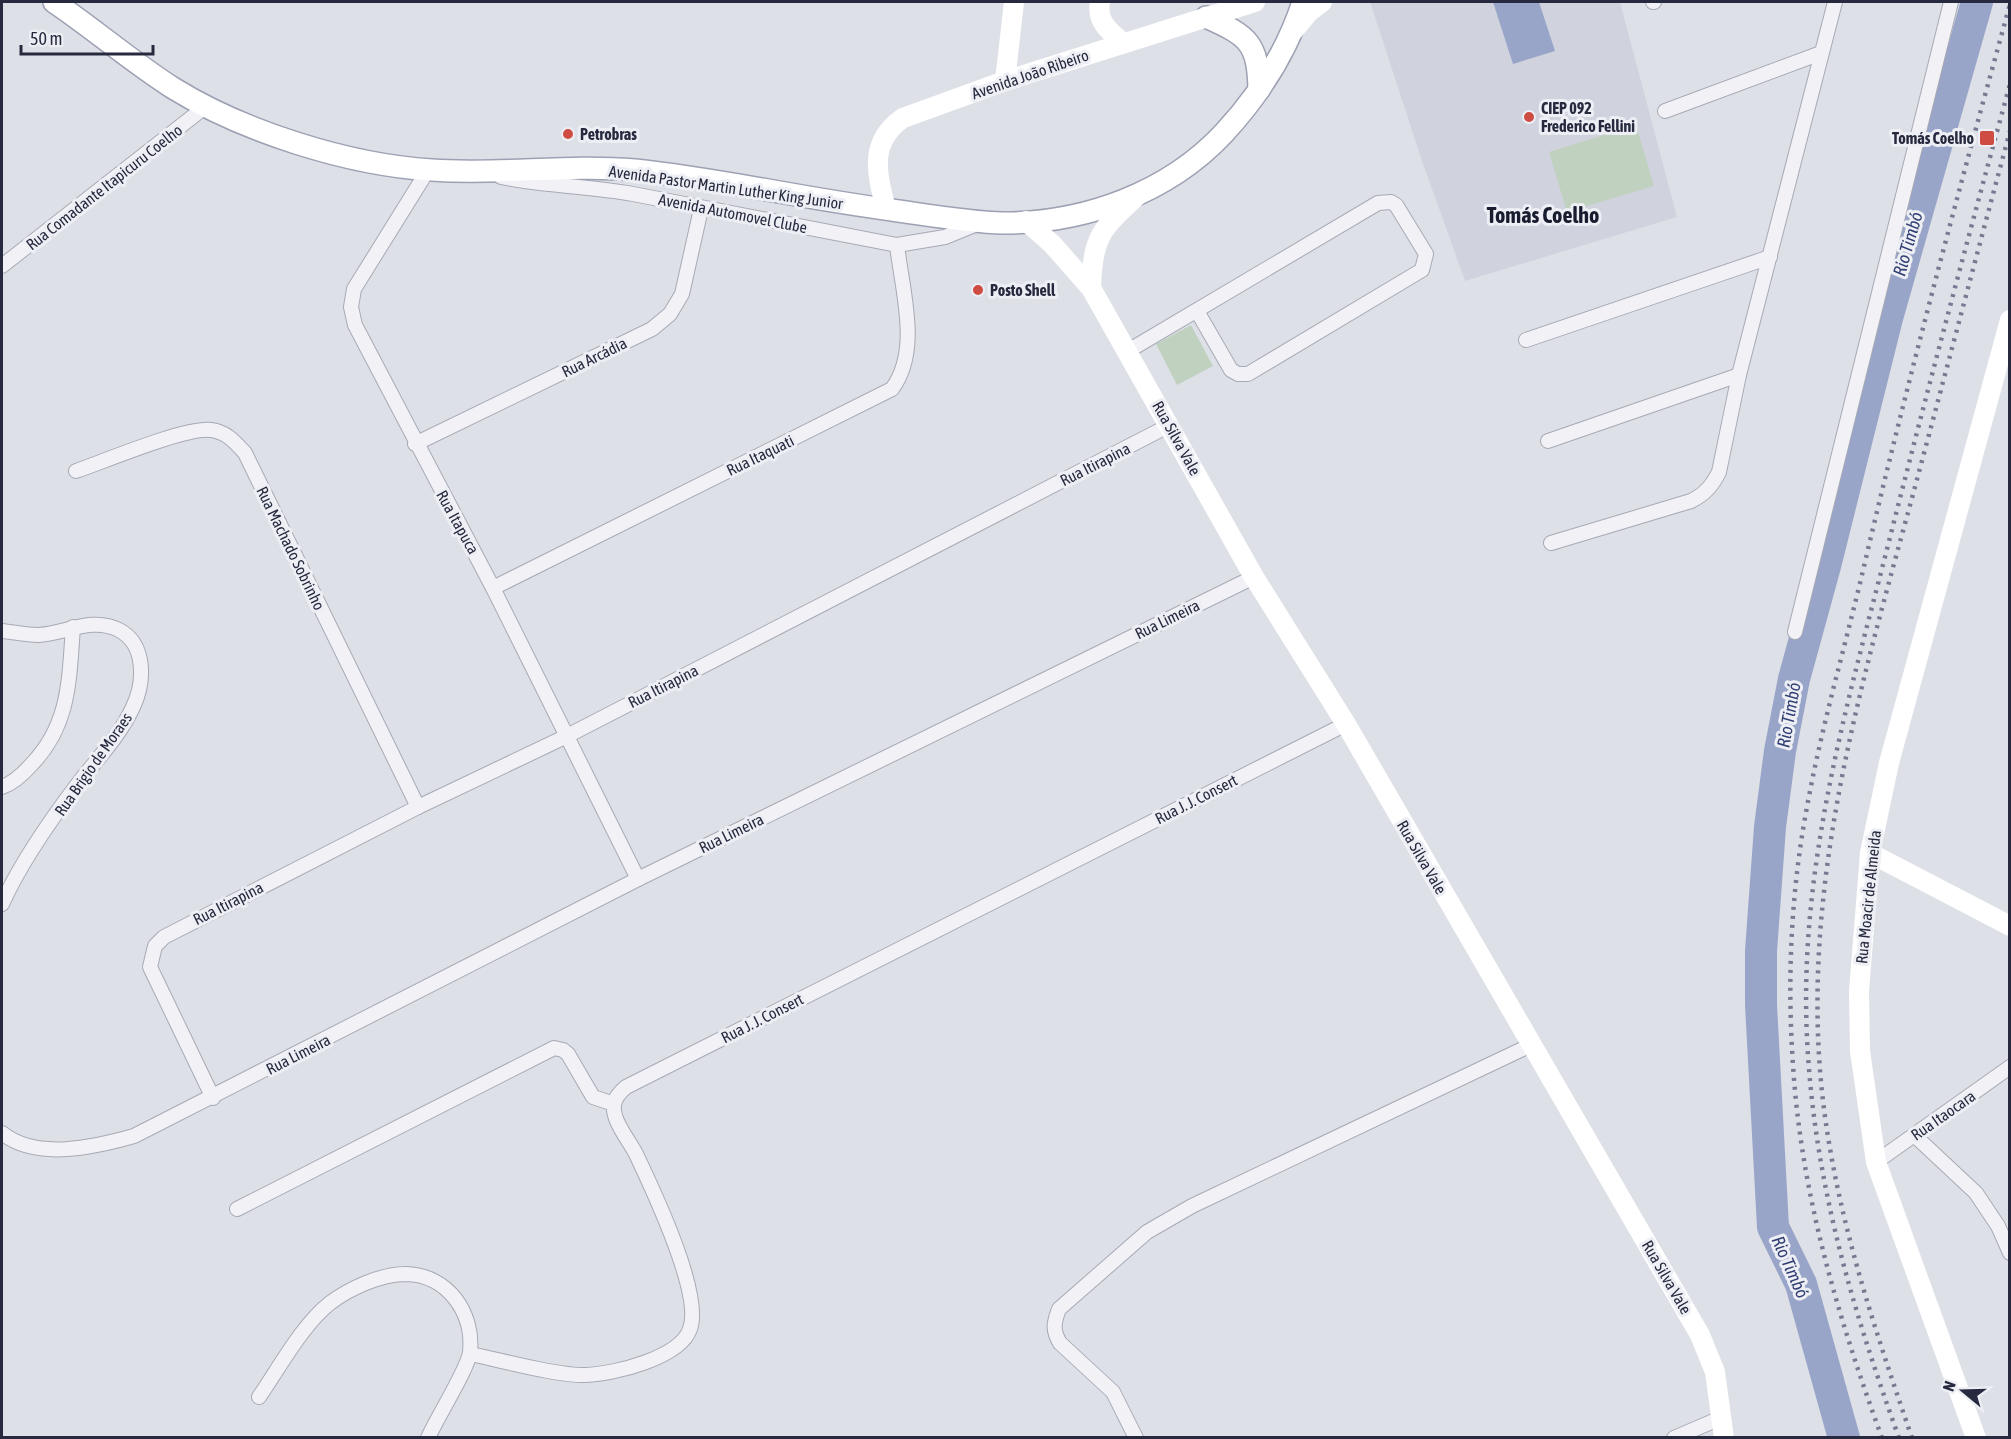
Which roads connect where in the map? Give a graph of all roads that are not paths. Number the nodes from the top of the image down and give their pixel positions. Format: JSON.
{"nodes":[{"id":1,"x":54,"y":2,"type":"edge"},
{"id":2,"x":1014,"y":2,"type":"edge"},
{"id":3,"x":1100,"y":2,"type":"edge"},
{"id":4,"x":1255,"y":2,"type":"edge"},
{"id":5,"x":1303,"y":2,"type":"edge"},
{"id":6,"x":1322,"y":2,"type":"edge"},
{"id":7,"x":1835,"y":2,"type":"edge"},
{"id":8,"x":1951,"y":2,"type":"edge"},
{"id":9,"x":1206,"y":18,"type":"junction"},
{"id":10,"x":1293,"y":32,"type":"junction"},
{"id":11,"x":1123,"y":43,"type":"junction"},
{"id":12,"x":1821,"y":53,"type":"junction"},
{"id":13,"x":1005,"y":81,"type":"junction"},
{"id":14,"x":1259,"y":90,"type":"junction"},
{"id":15,"x":205,"y":107,"type":"junction"},
{"id":16,"x":1665,"y":111,"type":"dead end"},
{"id":17,"x":428,"y":170,"type":"junction"},
{"id":18,"x":478,"y":172,"type":"junction"},
{"id":19,"x":1136,"y":197,"type":"junction"},
{"id":20,"x":701,"y":208,"type":"junction"},
{"id":21,"x":886,"y":210,"type":"junction"},
{"id":22,"x":1026,"y":221,"type":"junction"},
{"id":23,"x":984,"y":222,"type":"junction"},
{"id":24,"x":897,"y":245,"type":"junction"},
{"id":25,"x":1770,"y":257,"type":"junction"},
{"id":26,"x":2,"y":266,"type":"edge"},
{"id":27,"x":1091,"y":288,"type":"junction"},
{"id":28,"x":1197,"y":311,"type":"junction"},
{"id":29,"x":2010,"y":320,"type":"edge"},
{"id":30,"x":1526,"y":340,"type":"dead end"},
{"id":31,"x":1128,"y":351,"type":"junction"},
{"id":32,"x":1739,"y":375,"type":"junction"},
{"id":33,"x":1170,"y":426,"type":"junction"},
{"id":34,"x":1548,"y":441,"type":"dead end"},
{"id":35,"x":415,"y":444,"type":"junction"},
{"id":36,"x":76,"y":471,"type":"dead end"},
{"id":37,"x":1551,"y":543,"type":"dead end"},
{"id":38,"x":1254,"y":577,"type":"junction"},
{"id":39,"x":493,"y":588,"type":"junction"},
{"id":40,"x":73,"y":627,"type":"junction"},
{"id":41,"x":2,"y":631,"type":"edge"},
{"id":42,"x":1795,"y":632,"type":"dead end"},
{"id":43,"x":1346,"y":724,"type":"junction"},
{"id":44,"x":567,"y":736,"type":"junction"},
{"id":45,"x":2,"y":787,"type":"edge"},
{"id":46,"x":418,"y":807,"type":"junction"},
{"id":47,"x":1870,"y":853,"type":"junction"},
{"id":48,"x":638,"y":879,"type":"junction"},
{"id":49,"x":2,"y":904,"type":"edge"},
{"id":50,"x":2010,"y":926,"type":"edge"},
{"id":51,"x":1531,"y":1045,"type":"junction"},
{"id":52,"x":2010,"y":1067,"type":"edge"},
{"id":53,"x":213,"y":1098,"type":"junction"},
{"id":54,"x":614,"y":1104,"type":"junction"},
{"id":55,"x":2,"y":1133,"type":"edge"},
{"id":56,"x":1914,"y":1134,"type":"junction"},
{"id":57,"x":1876,"y":1162,"type":"junction"},
{"id":58,"x":237,"y":1209,"type":"dead end"},
{"id":59,"x":2010,"y":1253,"type":"edge"},
{"id":60,"x":470,"y":1354,"type":"junction"},
{"id":61,"x":259,"y":1397,"type":"dead end"},
{"id":62,"x":1723,"y":1417,"type":"junction"},
{"id":63,"x":428,"y":1437,"type":"edge"},
{"id":64,"x":1136,"y":1437,"type":"edge"},
{"id":65,"x":1674,"y":1437,"type":"edge"},
{"id":66,"x":1724,"y":1437,"type":"edge"},
{"id":67,"x":1976,"y":1437,"type":"edge"}],
"edges":[{"from":1,"to":15,"type":"main road","name":"Avenida Pastor Martin Luther King Junior"},
{"from":2,"to":13,"type":"main road"},
{"from":3,"to":11,"type":"main road"},
{"from":4,"to":9,"type":"main road","name":"Avenida João Ribeiro"},
{"from":5,"to":10,"type":"main road","name":"Avenida Pastor Martin Luther King Junior"},
{"from":6,"to":10,"type":"main road"},
{"from":7,"to":12,"type":"street"},
{"from":8,"to":42,"type":"street"},
{"from":9,"to":11,"type":"main road","name":"Avenida João Ribeiro"},
{"from":9,"to":14,"type":"main road"},
{"from":10,"to":14,"type":"main road","name":"Avenida Pastor Martin Luther King Junior"},
{"from":11,"to":13,"type":"main road","name":"Avenida João Ribeiro"},
{"from":12,"to":16,"type":"street"},
{"from":12,"to":25,"type":"street"},
{"from":13,"to":21,"type":"main road","name":"Avenida João Ribeiro"},
{"from":14,"to":19,"type":"main road","name":"Avenida Pastor Martin Luther King Junior"},
{"from":15,"to":17,"type":"main road","name":"Avenida Pastor Martin Luther King Junior"},
{"from":15,"to":26,"type":"street","name":"Rua Comadante Itapicuru Coelho"},
{"from":17,"to":18,"type":"main road","name":"Avenida Pastor Martin Luther King Junior"},
{"from":17,"to":35,"type":"street","name":"Rua Itapuca"},
{"from":18,"to":20,"type":"street","name":"Avenida Automovel Clube"},
{"from":18,"to":21,"type":"main road","name":"Avenida Pastor Martin Luther King Junior"},
{"from":19,"to":22,"type":"main road","name":"Avenida Pastor Martin Luther King Junior"},
{"from":19,"to":27,"type":"main road"},
{"from":20,"to":24,"type":"street","name":"Avenida Automovel Clube"},
{"from":20,"to":35,"type":"street","name":"Rua Arcádia"},
{"from":21,"to":23,"type":"main road","name":"Avenida Pastor Martin Luther King Junior"},
{"from":22,"to":23,"type":"main road","name":"Avenida Pastor Martin Luther King Junior"},
{"from":22,"to":27,"type":"main road","name":"Rua Silva Vale"},
{"from":23,"to":24,"type":"street","name":"Avenida Automovel Clube"},
{"from":24,"to":39,"type":"street","name":"Rua Itaquati"},
{"from":25,"to":30,"type":"street"},
{"from":25,"to":32,"type":"street"},
{"from":27,"to":31,"type":"main road","name":"Rua Silva Vale"},
{"from":28,"to":28,"type":"street"},
{"from":28,"to":31,"type":"street"},
{"from":29,"to":47,"type":"main road","name":"Rua Moacir de Almeida"},
{"from":31,"to":33,"type":"main road","name":"Rua Silva Vale"},
{"from":32,"to":34,"type":"street"},
{"from":32,"to":37,"type":"street"},
{"from":33,"to":38,"type":"main road","name":"Rua Silva Vale"},
{"from":33,"to":44,"type":"street","name":"Rua Itirapina"},
{"from":35,"to":39,"type":"street","name":"Rua Itapuca"},
{"from":36,"to":46,"type":"street","name":"Rua Machado Sobrinho"},
{"from":38,"to":43,"type":"main road","name":"Rua Silva Vale"},
{"from":38,"to":48,"type":"street","name":"Rua Limeira"},
{"from":39,"to":44,"type":"street","name":"Rua Itapuca"},
{"from":40,"to":41,"type":"street","name":"Rua Brigio de Moraes"},
{"from":40,"to":45,"type":"street"},
{"from":40,"to":49,"type":"street","name":"Rua Brigio de Moraes"},
{"from":43,"to":51,"type":"main road","name":"Rua Silva Vale"},
{"from":43,"to":54,"type":"street","name":"Rua J. J. Consert"},
{"from":44,"to":46,"type":"street","name":"Rua Itirapina"},
{"from":44,"to":48,"type":"street","name":"Rua Itapuca"},
{"from":46,"to":53,"type":"street","name":"Rua Itirapina"},
{"from":47,"to":50,"type":"main road"},
{"from":47,"to":57,"type":"main road","name":"Rua Moacir de Almeida"},
{"from":48,"to":53,"type":"street","name":"Rua Limeira"},
{"from":51,"to":62,"type":"main road","name":"Rua Silva Vale"},
{"from":51,"to":64,"type":"street"},
{"from":52,"to":56,"type":"street","name":"Rua Itaocara"},
{"from":53,"to":55,"type":"street","name":"Rua Limeira"},
{"from":54,"to":58,"type":"street"},
{"from":54,"to":60,"type":"street"},
{"from":56,"to":57,"type":"street","name":"Rua Itaocara"},
{"from":56,"to":59,"type":"street"},
{"from":57,"to":67,"type":"main road","name":"Rua Moacir de Almeida"},
{"from":60,"to":61,"type":"street"},
{"from":60,"to":63,"type":"street"},
{"from":62,"to":65,"type":"street"},
{"from":62,"to":66,"type":"main road","name":"Rua Silva Vale"}]}
